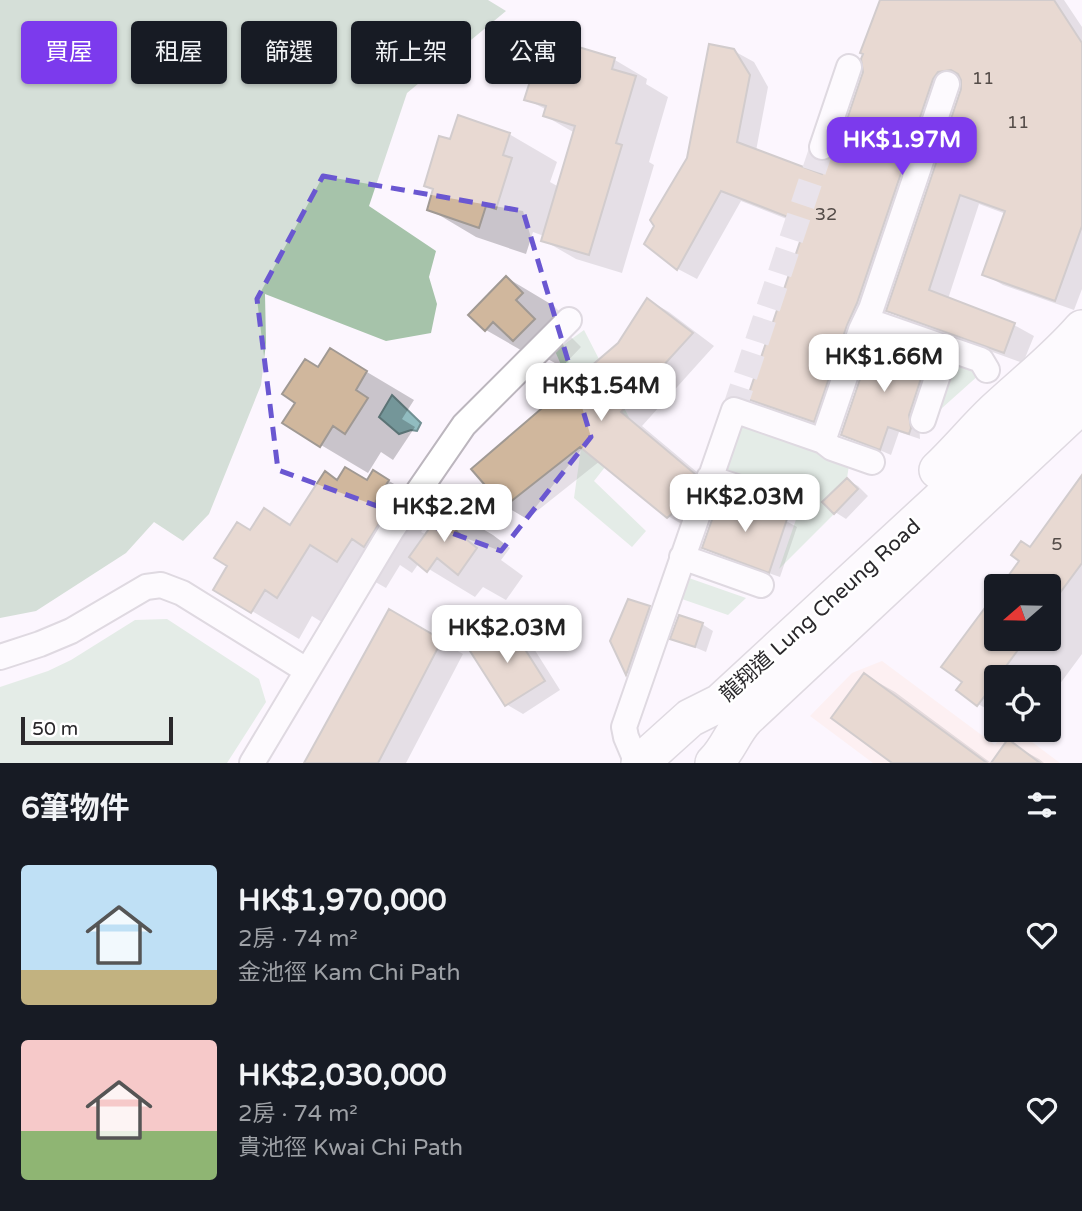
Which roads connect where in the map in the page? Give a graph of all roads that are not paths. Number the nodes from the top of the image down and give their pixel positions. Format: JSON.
{"nodes":[{"id":1,"x":849,"y":67,"type":"dead end"},
{"id":2,"x":947,"y":84,"type":"dead end"},
{"id":3,"x":822,"y":147,"type":"tunnel mouth"},
{"id":4,"x":569,"y":320,"type":"dead end"},
{"id":5,"x":866,"y":320,"type":"junction"},
{"id":6,"x":1082,"y":329,"type":"edge"},
{"id":7,"x":947,"y":348,"type":"junction"},
{"id":8,"x":1082,"y":369,"type":"edge"},
{"id":9,"x":987,"y":370,"type":"dead end"},
{"id":10,"x":1082,"y":404,"type":"edge"},
{"id":11,"x":923,"y":420,"type":"dead end"},
{"id":12,"x":1082,"y":435,"type":"edge"},
{"id":13,"x":823,"y":441,"type":"junction"},
{"id":14,"x":872,"y":462,"type":"dead end"},
{"id":15,"x":709,"y":478,"type":"junction"},
{"id":16,"x":795,"y":506,"type":"dead end"},
{"id":17,"x":942,"y":517,"type":"junction"},
{"id":18,"x":682,"y":557,"type":"junction"},
{"id":19,"x":761,"y":584,"type":"dead end"},
{"id":20,"x":0,"y":657,"type":"edge"},
{"id":21,"x":306,"y":670,"type":"junction"},
{"id":22,"x":717,"y":733,"type":"edge"},
{"id":23,"x":252,"y":763,"type":"edge"},
{"id":24,"x":639,"y":763,"type":"edge"}],
"edges":[{"from":1,"to":3,"type":"street"},
{"from":2,"to":5,"type":"street"},
{"from":4,"to":21,"type":"street"},
{"from":5,"to":7,"type":"street"},
{"from":5,"to":13,"type":"street"},
{"from":6,"to":22,"type":"highway"},
{"from":7,"to":9,"type":"street"},
{"from":7,"to":11,"type":"street"},
{"from":8,"to":17,"type":"highway"},
{"from":10,"to":17,"type":"highway"},
{"from":12,"to":22,"type":"highway"},
{"from":13,"to":14,"type":"street"},
{"from":13,"to":15,"type":"street"},
{"from":15,"to":16,"type":"street"},
{"from":15,"to":18,"type":"street"},
{"from":17,"to":22,"type":"highway","name":"龍翔道 Lung Cheung Road"},
{"from":18,"to":19,"type":"street"},
{"from":18,"to":24,"type":"street"},
{"from":20,"to":21,"type":"street"},
{"from":21,"to":23,"type":"street"},
{"from":22,"to":24,"type":"highway","name":"龍翔道 Lung Cheung Road"}]}
